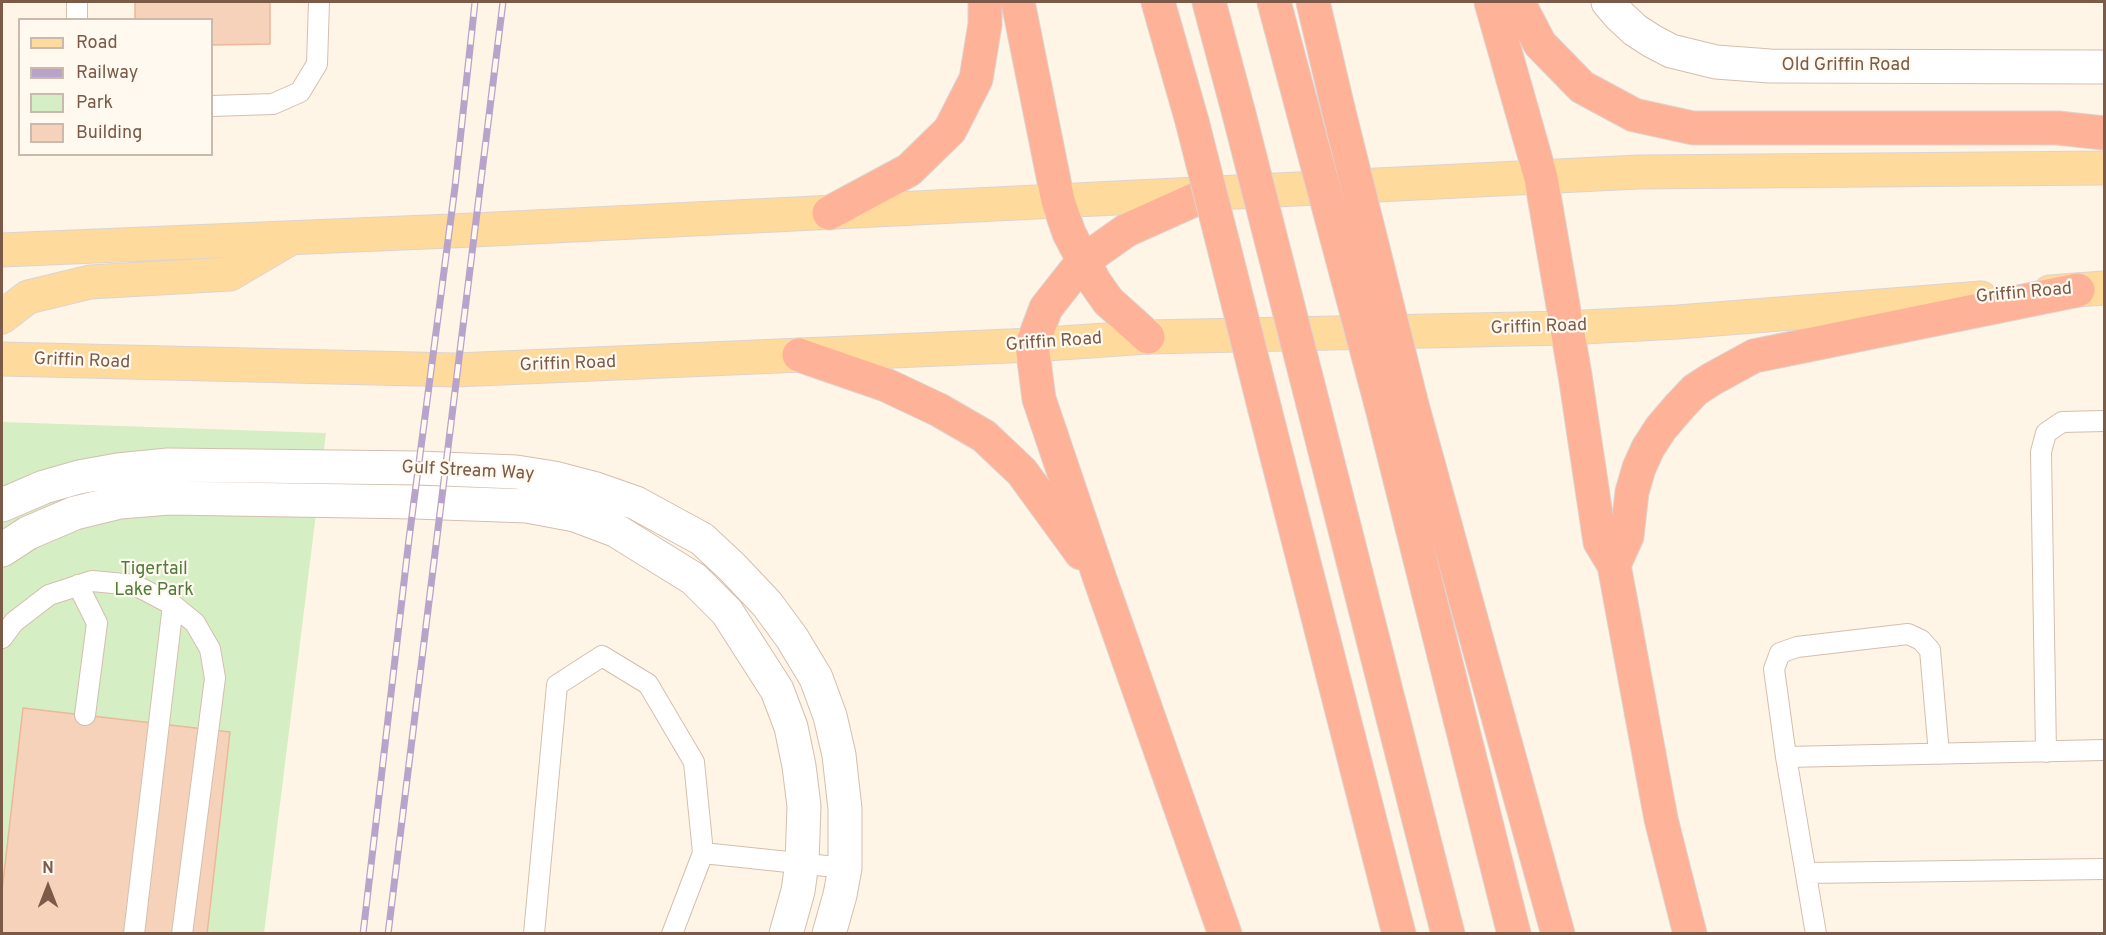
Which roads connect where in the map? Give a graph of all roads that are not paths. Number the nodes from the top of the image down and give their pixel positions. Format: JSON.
{"nodes":[{"id":1,"x":77,"y":2,"type":"edge"},
{"id":2,"x":319,"y":2,"type":"edge"},
{"id":3,"x":985,"y":2,"type":"edge"},
{"id":4,"x":1018,"y":2,"type":"edge"},
{"id":5,"x":1158,"y":2,"type":"edge"},
{"id":6,"x":1209,"y":2,"type":"edge"},
{"id":7,"x":1274,"y":2,"type":"edge"},
{"id":8,"x":1313,"y":2,"type":"edge"},
{"id":9,"x":1491,"y":2,"type":"edge"},
{"id":10,"x":1518,"y":2,"type":"edge"},
{"id":11,"x":1608,"y":2,"type":"edge"},
{"id":12,"x":77,"y":18,"type":"edge"},
{"id":13,"x":2104,"y":67,"type":"edge"},
{"id":14,"x":213,"y":106,"type":"edge"},
{"id":15,"x":2104,"y":134,"type":"edge"},
{"id":16,"x":2104,"y":168,"type":"edge"},
{"id":17,"x":1542,"y":178,"type":"junction"},
{"id":18,"x":1205,"y":195,"type":"junction"},
{"id":19,"x":1058,"y":201,"type":"junction"},
{"id":20,"x":829,"y":213,"type":"junction"},
{"id":21,"x":290,"y":239,"type":"junction"},
{"id":22,"x":2,"y":250,"type":"edge"},
{"id":23,"x":1083,"y":261,"type":"junction"},
{"id":24,"x":2091,"y":289,"type":"edge"},
{"id":25,"x":2,"y":317,"type":"edge"},
{"id":26,"x":1566,"y":328,"type":"junction"},
{"id":27,"x":1148,"y":337,"type":"junction"},
{"id":28,"x":1032,"y":345,"type":"junction"},
{"id":29,"x":799,"y":355,"type":"junction"},
{"id":30,"x":2,"y":359,"type":"edge"},
{"id":31,"x":1396,"y":405,"type":"junction"},
{"id":32,"x":2104,"y":421,"type":"edge"},
{"id":33,"x":2,"y":505,"type":"edge"},
{"id":34,"x":2,"y":550,"type":"edge"},
{"id":35,"x":1614,"y":566,"type":"junction"},
{"id":36,"x":1100,"y":579,"type":"junction"},
{"id":37,"x":78,"y":585,"type":"junction"},
{"id":38,"x":173,"y":605,"type":"junction"},
{"id":39,"x":2,"y":638,"type":"edge"},
{"id":40,"x":85,"y":715,"type":"dead end"},
{"id":41,"x":2104,"y":750,"type":"edge"},
{"id":42,"x":2046,"y":752,"type":"junction"},
{"id":43,"x":1939,"y":754,"type":"junction"},
{"id":44,"x":1786,"y":757,"type":"junction"},
{"id":45,"x":703,"y":853,"type":"junction"},
{"id":46,"x":802,"y":863,"type":"junction"},
{"id":47,"x":845,"y":868,"type":"junction"},
{"id":48,"x":2104,"y":868,"type":"edge"},
{"id":49,"x":1806,"y":873,"type":"junction"},
{"id":50,"x":134,"y":933,"type":"edge"},
{"id":51,"x":182,"y":933,"type":"edge"},
{"id":52,"x":534,"y":933,"type":"edge"},
{"id":53,"x":672,"y":933,"type":"edge"},
{"id":54,"x":786,"y":933,"type":"edge"},
{"id":55,"x":829,"y":933,"type":"edge"},
{"id":56,"x":1225,"y":933,"type":"edge"},
{"id":57,"x":1399,"y":933,"type":"edge"},
{"id":58,"x":1448,"y":933,"type":"edge"},
{"id":59,"x":1514,"y":933,"type":"edge"},
{"id":60,"x":1558,"y":933,"type":"edge"},
{"id":61,"x":1690,"y":933,"type":"edge"},
{"id":62,"x":1816,"y":933,"type":"edge"}],
"edges":[{"from":1,"to":12,"type":"lane"},
{"from":2,"to":14,"type":"lane"},
{"from":3,"to":20,"type":"highway"},
{"from":4,"to":19,"type":"highway"},
{"from":5,"to":57,"type":"highway","bridge":true},
{"from":6,"to":58,"type":"highway","bridge":true},
{"from":7,"to":31,"type":"highway","bridge":true},
{"from":8,"to":31,"type":"highway","bridge":true},
{"from":9,"to":17,"type":"highway"},
{"from":10,"to":15,"type":"highway"},
{"from":11,"to":13,"type":"street","name":"Old Griffin Road"},
{"from":16,"to":17,"type":"main road"},
{"from":17,"to":18,"type":"main road"},
{"from":17,"to":26,"type":"highway"},
{"from":18,"to":19,"type":"main road"},
{"from":18,"to":23,"type":"highway"},
{"from":19,"to":20,"type":"main road"},
{"from":19,"to":23,"type":"highway"},
{"from":20,"to":21,"type":"main road"},
{"from":21,"to":22,"type":"main road"},
{"from":21,"to":25,"type":"main road"},
{"from":23,"to":27,"type":"highway"},
{"from":23,"to":28,"type":"highway"},
{"from":24,"to":26,"type":"main road","name":"Griffin Road"},
{"from":24,"to":35,"type":"highway"},
{"from":26,"to":27,"type":"main road","name":"Griffin Road"},
{"from":26,"to":35,"type":"highway"},
{"from":27,"to":28,"type":"main road","name":"Griffin Road"},
{"from":28,"to":29,"type":"main road","name":"Griffin Road"},
{"from":28,"to":36,"type":"highway"},
{"from":29,"to":30,"type":"main road","name":"Griffin Road"},
{"from":29,"to":36,"type":"highway"},
{"from":31,"to":59,"type":"highway"},
{"from":31,"to":60,"type":"highway"},
{"from":32,"to":42,"type":"lane"},
{"from":33,"to":47,"type":"street","name":"Gulf Stream Way"},
{"from":34,"to":46,"type":"street","name":"Gulf Stream Way"},
{"from":35,"to":61,"type":"highway"},
{"from":36,"to":56,"type":"highway"},
{"from":37,"to":38,"type":"lane"},
{"from":37,"to":39,"type":"lane"},
{"from":37,"to":40,"type":"lane"},
{"from":38,"to":50,"type":"lane"},
{"from":38,"to":51,"type":"lane"},
{"from":41,"to":42,"type":"lane"},
{"from":42,"to":43,"type":"lane"},
{"from":43,"to":44,"type":"lane"},
{"from":43,"to":44,"type":"lane"},
{"from":44,"to":49,"type":"lane"},
{"from":45,"to":46,"type":"lane"},
{"from":45,"to":52,"type":"lane"},
{"from":45,"to":53,"type":"lane"},
{"from":46,"to":47,"type":"lane"},
{"from":46,"to":54,"type":"street","name":"Gulf Stream Way"},
{"from":47,"to":55,"type":"street","name":"Gulf Stream Way"},
{"from":48,"to":49,"type":"lane"},
{"from":49,"to":62,"type":"lane"}]}
